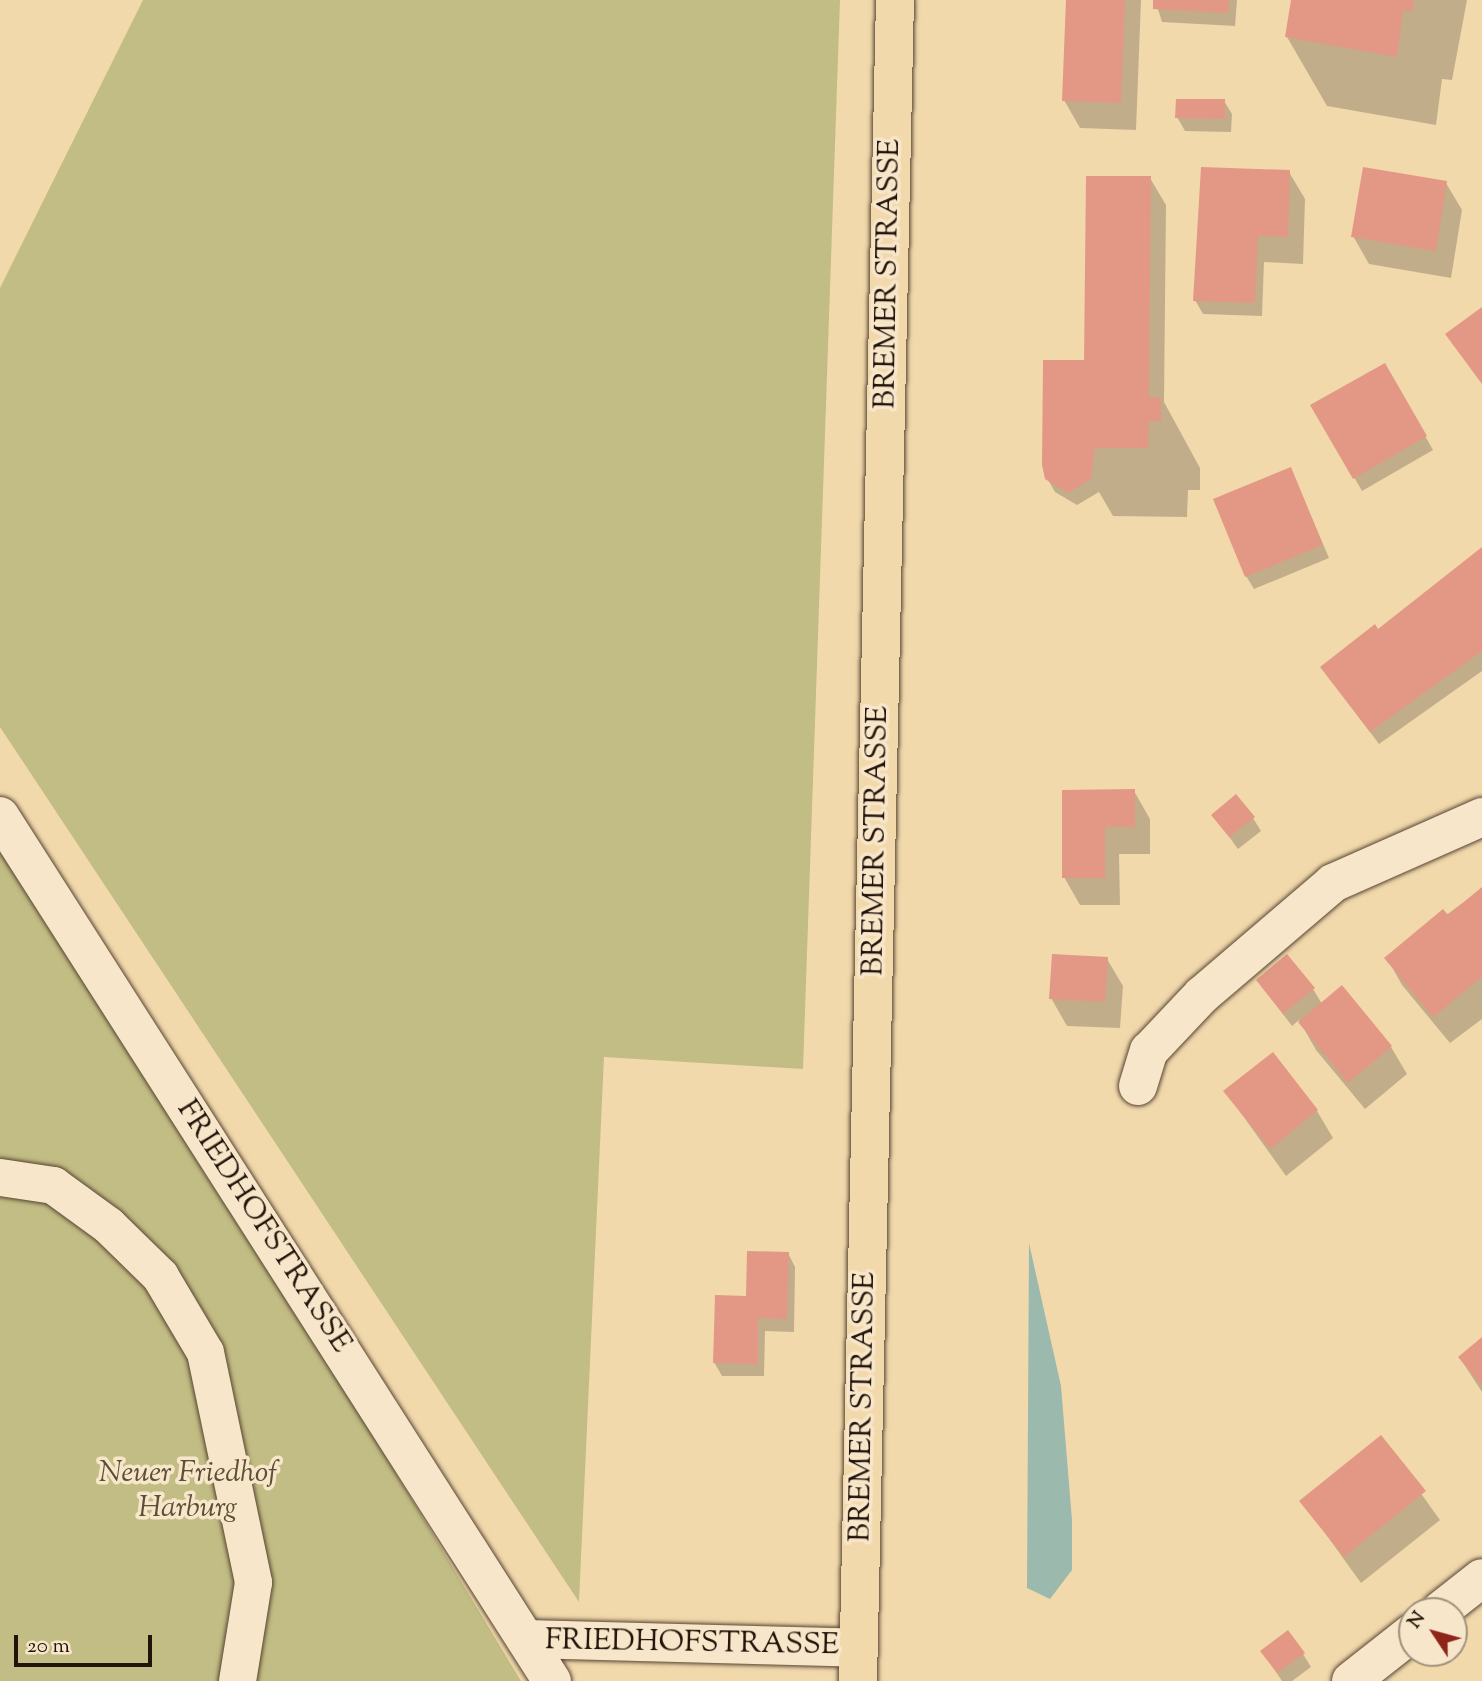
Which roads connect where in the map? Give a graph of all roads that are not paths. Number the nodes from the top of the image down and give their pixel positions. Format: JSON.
{"nodes":[{"id":1,"x":895,"y":0,"type":"edge"},
{"id":2,"x":0,"y":816,"type":"edge"},
{"id":3,"x":1482,"y":817,"type":"edge"},
{"id":4,"x":1138,"y":1086,"type":"dead end"},
{"id":5,"x":0,"y":1177,"type":"edge"},
{"id":6,"x":1482,"y":1578,"type":"edge"},
{"id":7,"x":1458,"y":1597,"type":"edge"},
{"id":8,"x":526,"y":1639,"type":"junction"},
{"id":9,"x":1398,"y":1644,"type":"edge"},
{"id":10,"x":859,"y":1664,"type":"edge"},
{"id":11,"x":237,"y":1681,"type":"edge"},
{"id":12,"x":552,"y":1681,"type":"edge"},
{"id":13,"x":1351,"y":1681,"type":"edge"}],
"edges":[{"from":1,"to":10,"type":"main road","name":"BREMER STRASSE"},
{"from":2,"to":8,"type":"street","name":"FRIEDHOFSTRASSE"},
{"from":3,"to":4,"type":"street"},
{"from":5,"to":11,"type":"street"},
{"from":6,"to":7,"type":"street"},
{"from":8,"to":10,"type":"street","name":"FRIEDHOFSTRASSE"},
{"from":8,"to":12,"type":"street","name":"FRIEDHOFSTRASSE"},
{"from":9,"to":13,"type":"street"}]}
